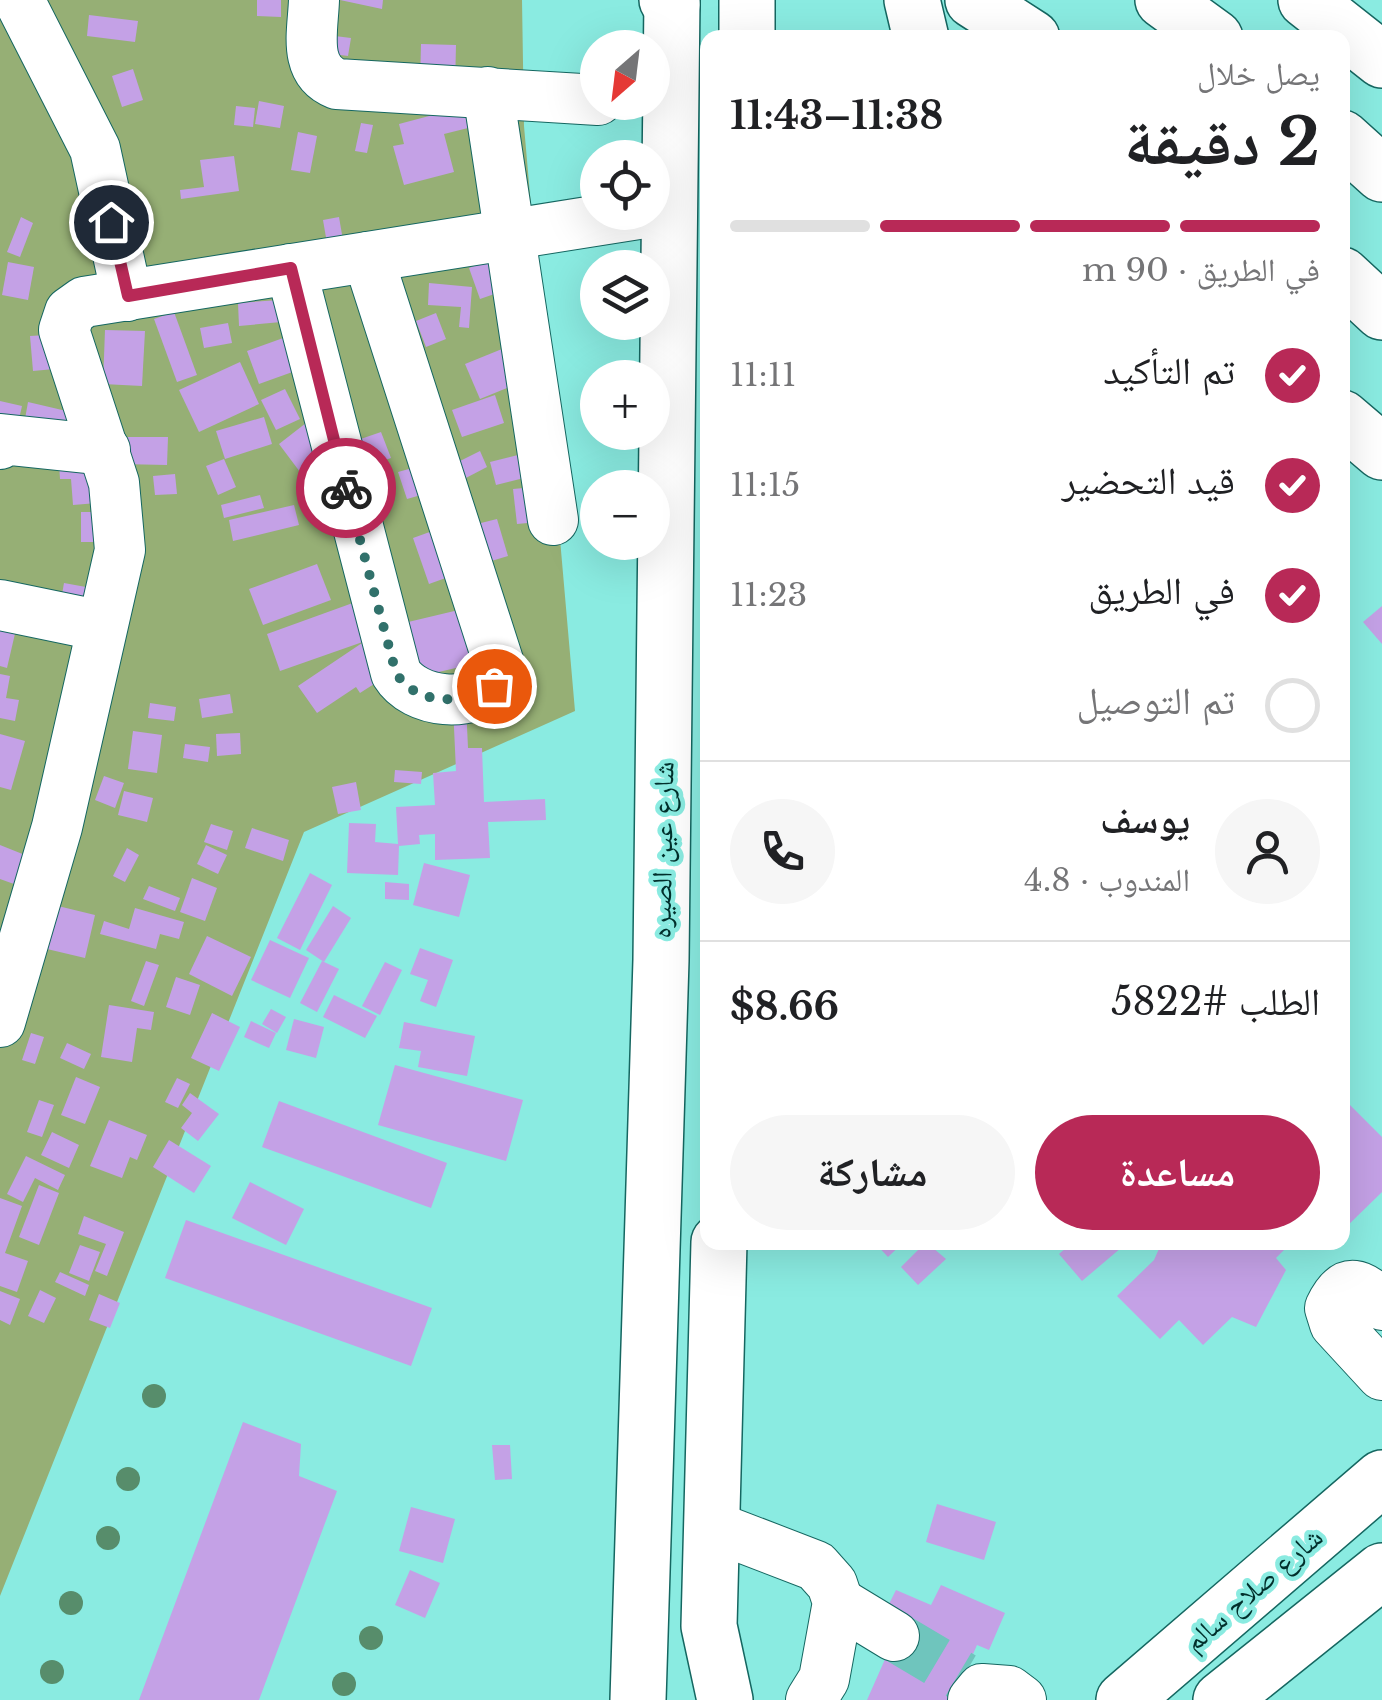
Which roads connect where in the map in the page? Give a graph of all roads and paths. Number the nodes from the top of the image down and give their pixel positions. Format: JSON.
{"nodes":[{"id":1,"x":19,"y":0,"type":"edge"},
{"id":2,"x":314,"y":0,"type":"edge"},
{"id":3,"x":748,"y":0,"type":"edge"},
{"id":4,"x":912,"y":0,"type":"edge"},
{"id":5,"x":973,"y":0,"type":"edge"},
{"id":6,"x":1163,"y":0,"type":"edge"},
{"id":7,"x":1306,"y":0,"type":"edge"},
{"id":8,"x":670,"y":2,"type":"edge"},
{"id":9,"x":666,"y":30,"type":"edge"},
{"id":10,"x":746,"y":30,"type":"edge"},
{"id":11,"x":919,"y":30,"type":"edge"},
{"id":12,"x":1020,"y":30,"type":"edge"},
{"id":13,"x":1204,"y":30,"type":"edge"},
{"id":14,"x":1344,"y":30,"type":"edge"},
{"id":15,"x":1350,"y":35,"type":"edge"},
{"id":16,"x":1382,"y":60,"type":"edge"},
{"id":17,"x":488,"y":92,"type":"junction"},
{"id":18,"x":580,"y":99,"type":"edge"},
{"id":19,"x":1350,"y":145,"type":"edge"},
{"id":20,"x":1382,"y":174,"type":"edge"},
{"id":21,"x":580,"y":224,"type":"edge"},
{"id":22,"x":657,"y":230,"type":"edge"},
{"id":23,"x":509,"y":236,"type":"junction"},
{"id":24,"x":368,"y":257,"type":"junction"},
{"id":25,"x":291,"y":268,"type":"junction"},
{"id":26,"x":1350,"y":282,"type":"edge"},
{"id":27,"x":128,"y":296,"type":"junction"},
{"id":28,"x":1382,"y":312,"type":"edge"},
{"id":29,"x":1350,"y":425,"type":"edge"},
{"id":30,"x":0,"y":441,"type":"edge"},
{"id":31,"x":104,"y":450,"type":"junction"},
{"id":32,"x":1382,"y":452,"type":"edge"},
{"id":33,"x":553,"y":520,"type":"dead end"},
{"id":34,"x":0,"y":605,"type":"edge"},
{"id":35,"x":102,"y":626,"type":"junction"},
{"id":36,"x":2,"y":1013,"type":"edge"},
{"id":37,"x":719,"y":1250,"type":"edge"},
{"id":38,"x":1382,"y":1305,"type":"edge"},
{"id":39,"x":1382,"y":1375,"type":"edge"},
{"id":40,"x":1382,"y":1478,"type":"edge"},
{"id":41,"x":712,"y":1526,"type":"junction"},
{"id":42,"x":1382,"y":1571,"type":"edge"},
{"id":43,"x":838,"y":1602,"type":"junction"},
{"id":44,"x":894,"y":1636,"type":"tunnel mouth"},
{"id":45,"x":638,"y":1700,"type":"edge"},
{"id":46,"x":725,"y":1700,"type":"edge"},
{"id":47,"x":812,"y":1700,"type":"edge"},
{"id":48,"x":1124,"y":1700,"type":"edge"},
{"id":49,"x":1221,"y":1700,"type":"edge"}],
"edges":[{"from":1,"to":27,"type":"street"},
{"from":2,"to":17,"type":"street"},
{"from":3,"to":10,"type":"main road"},
{"from":4,"to":11,"type":"main road"},
{"from":5,"to":12,"type":"main road"},
{"from":6,"to":13,"type":"main road"},
{"from":7,"to":14,"type":"main road"},
{"from":8,"to":9,"type":"main road","name":"شارع عين الصيره"},
{"from":15,"to":16,"type":"main road"},
{"from":17,"to":18,"type":"street"},
{"from":17,"to":23,"type":"street"},
{"from":19,"to":20,"type":"main road"},
{"from":21,"to":23,"type":"street"},
{"from":22,"to":45,"type":"main road","name":"شارع عين الصيره"},
{"from":23,"to":24,"type":"street"},
{"from":23,"to":33,"type":"street"},
{"from":24,"to":25,"type":"street"},
{"from":24,"to":25,"type":"street"},
{"from":25,"to":27,"type":"street"},
{"from":26,"to":28,"type":"main road"},
{"from":27,"to":31,"type":"street"},
{"from":29,"to":32,"type":"main road"},
{"from":30,"to":31,"type":"street"},
{"from":31,"to":35,"type":"street"},
{"from":34,"to":35,"type":"street"},
{"from":35,"to":36,"type":"street"},
{"from":37,"to":41,"type":"main road"},
{"from":38,"to":39,"type":"street"},
{"from":40,"to":48,"type":"main road","name":"شارع صلاح سالم"},
{"from":41,"to":43,"type":"street"},
{"from":41,"to":46,"type":"main road"},
{"from":42,"to":49,"type":"main road"},
{"from":43,"to":44,"type":"street"},
{"from":43,"to":47,"type":"street"}]}
